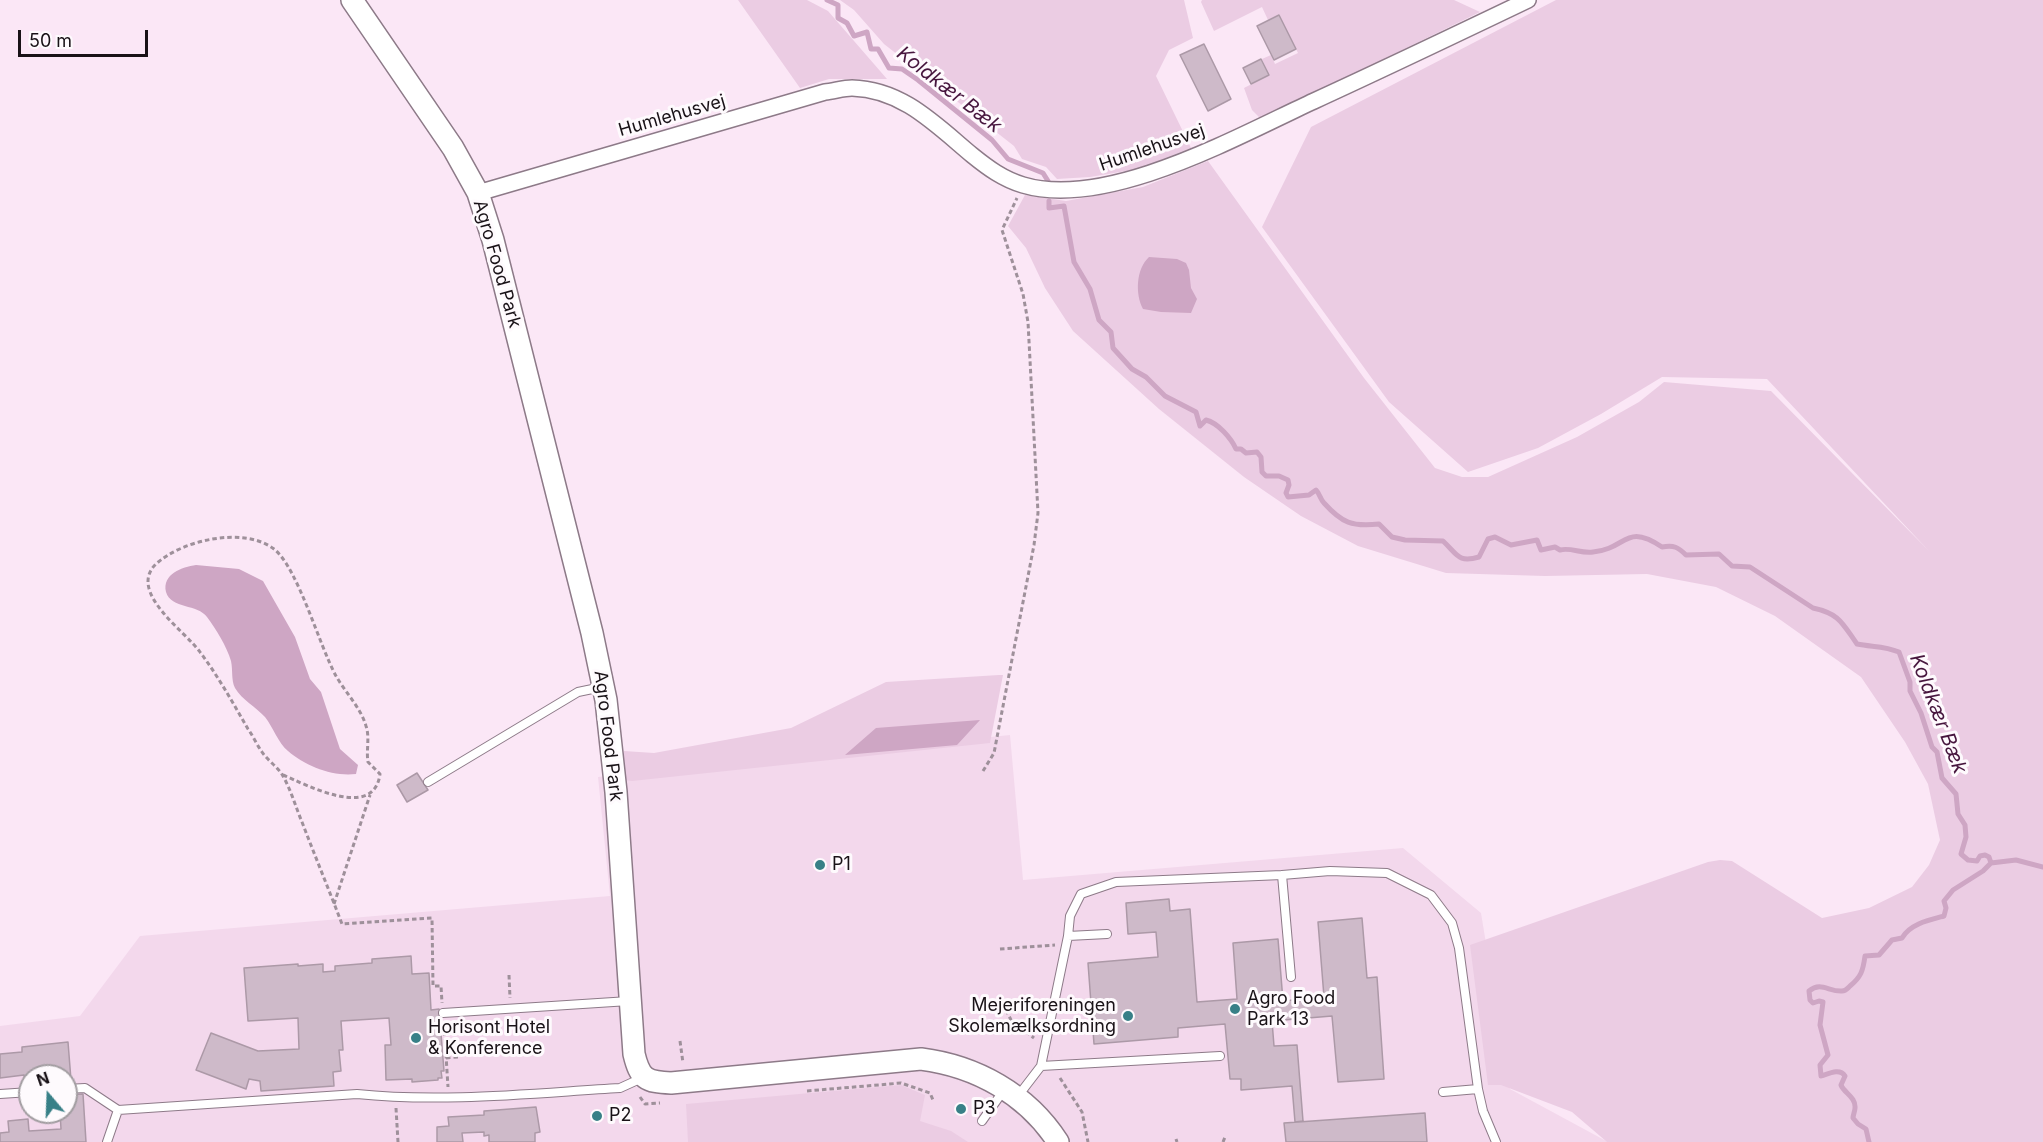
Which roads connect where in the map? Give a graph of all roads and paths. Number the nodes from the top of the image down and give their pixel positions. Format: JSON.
{"nodes":[{"id":1,"x":352,"y":0,"type":"edge"},
{"id":2,"x":1528,"y":0,"type":"edge"},
{"id":3,"x":1023,"y":185,"type":"junction"},
{"id":4,"x":478,"y":193,"type":"junction"},
{"id":5,"x":604,"y":687,"type":"junction"},
{"id":6,"x":983,"y":771,"type":"dead end"},
{"id":7,"x":283,"y":775,"type":"junction"},
{"id":8,"x":428,"y":782,"type":"dead end"},
{"id":9,"x":370,"y":795,"type":"junction"},
{"id":10,"x":1282,"y":875,"type":"junction"},
{"id":11,"x":334,"y":904,"type":"junction"},
{"id":12,"x":1107,"y":934,"type":"dead end"},
{"id":13,"x":1067,"y":940,"type":"junction"},
{"id":14,"x":1000,"y":949,"type":"dead end"},
{"id":15,"x":509,"y":975,"type":"dead end"},
{"id":16,"x":1291,"y":977,"type":"dead end"},
{"id":17,"x":630,"y":1001,"type":"junction"},
{"id":18,"x":510,"y":1009,"type":"junction"},
{"id":19,"x":443,"y":1014,"type":"junction"},
{"id":20,"x":1220,"y":1056,"type":"dead end"},
{"id":21,"x":446,"y":1058,"type":"junction"},
{"id":22,"x":458,"y":1058,"type":"dead end"},
{"id":23,"x":1041,"y":1066,"type":"junction"},
{"id":24,"x":643,"y":1077,"type":"junction"},
{"id":25,"x":78,"y":1088,"type":"edge"},
{"id":26,"x":1478,"y":1089,"type":"junction"},
{"id":27,"x":1443,"y":1092,"type":"dead end"},
{"id":28,"x":18,"y":1093,"type":"edge"},
{"id":29,"x":1011,"y":1093,"type":"junction"},
{"id":30,"x":0,"y":1094,"type":"edge"},
{"id":31,"x":448,"y":1097,"type":"junction"},
{"id":32,"x":395,"y":1098,"type":"junction"},
{"id":33,"x":118,"y":1110,"type":"junction"},
{"id":34,"x":982,"y":1121,"type":"dead end"},
{"id":35,"x":1225,"y":1137,"type":"dead end"},
{"id":36,"x":107,"y":1142,"type":"edge"},
{"id":37,"x":398,"y":1142,"type":"edge"},
{"id":38,"x":1058,"y":1142,"type":"edge"},
{"id":39,"x":1223,"y":1142,"type":"edge"},
{"id":40,"x":1496,"y":1142,"type":"edge"}],
"edges":[{"from":1,"to":4,"type":"street","name":"Agro Food Park"},
{"from":2,"to":3,"type":"street","name":"Humlehusvej"},
{"from":3,"to":4,"type":"street","name":"Humlehusvej"},
{"from":3,"to":6,"type":"path"},
{"from":4,"to":5,"type":"street","name":"Agro Food Park"},
{"from":5,"to":8,"type":"lane"},
{"from":5,"to":17,"type":"street","name":"Agro Food Park"},
{"from":7,"to":9,"type":"path"},
{"from":7,"to":9,"type":"path"},
{"from":7,"to":11,"type":"path"},
{"from":9,"to":11,"type":"path"},
{"from":10,"to":13,"type":"lane"},
{"from":10,"to":16,"type":"lane"},
{"from":10,"to":26,"type":"lane"},
{"from":11,"to":19,"type":"path"},
{"from":12,"to":13,"type":"lane"},
{"from":13,"to":14,"type":"path"},
{"from":13,"to":23,"type":"lane"},
{"from":15,"to":18,"type":"path"},
{"from":17,"to":18,"type":"lane"},
{"from":17,"to":24,"type":"street","name":"Agro Food Park"},
{"from":18,"to":19,"type":"lane"},
{"from":19,"to":21,"type":"path"},
{"from":20,"to":23,"type":"lane"},
{"from":21,"to":22,"type":"path"},
{"from":21,"to":31,"type":"path"},
{"from":23,"to":29,"type":"lane"},
{"from":24,"to":29,"type":"street"},
{"from":24,"to":31,"type":"lane"},
{"from":25,"to":33,"type":"lane"},
{"from":26,"to":27,"type":"lane"},
{"from":26,"to":40,"type":"lane"},
{"from":28,"to":30,"type":"lane"},
{"from":29,"to":34,"type":"lane"},
{"from":29,"to":38,"type":"street"},
{"from":31,"to":32,"type":"lane"},
{"from":32,"to":33,"type":"lane"},
{"from":32,"to":37,"type":"path"},
{"from":33,"to":36,"type":"lane"},
{"from":35,"to":39,"type":"path"}]}
